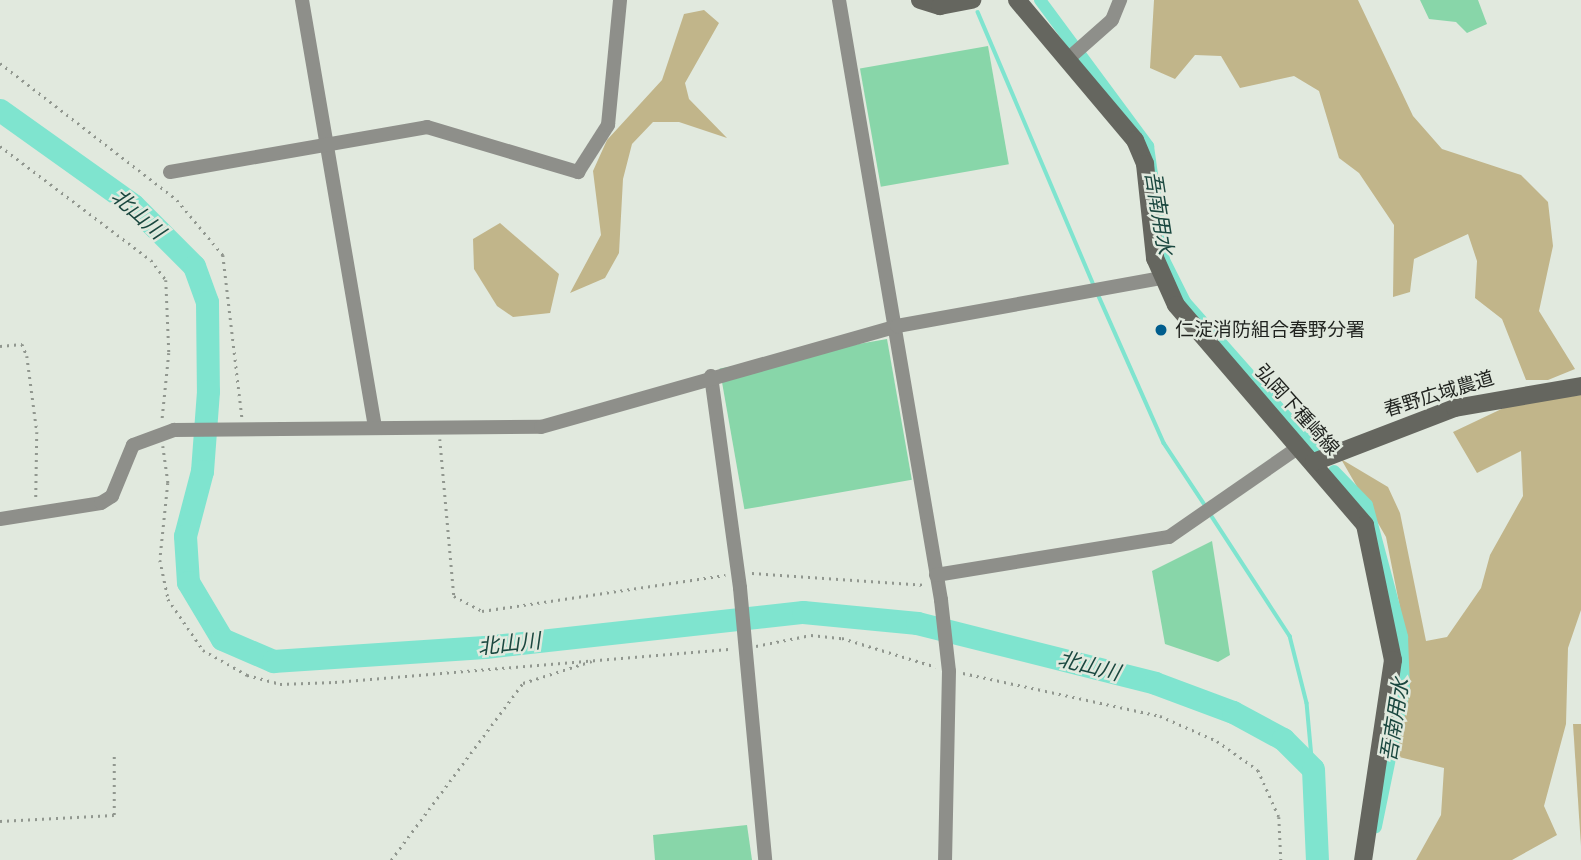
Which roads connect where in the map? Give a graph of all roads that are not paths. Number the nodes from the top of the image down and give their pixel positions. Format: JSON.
{"nodes":[{"id":1,"x":302,"y":0,"type":"edge"},
{"id":2,"x":620,"y":0,"type":"edge"},
{"id":3,"x":839,"y":0,"type":"edge"},
{"id":4,"x":920,"y":0,"type":"edge"},
{"id":5,"x":972,"y":0,"type":"edge"},
{"id":6,"x":1017,"y":0,"type":"edge"},
{"id":7,"x":1121,"y":0,"type":"edge"},
{"id":8,"x":1076,"y":52,"type":"junction"},
{"id":9,"x":326,"y":145,"type":"junction"},
{"id":10,"x":170,"y":172,"type":"dead end"},
{"id":11,"x":1161,"y":278,"type":"junction"},
{"id":12,"x":897,"y":326,"type":"junction"},
{"id":13,"x":711,"y":376,"type":"junction"},
{"id":14,"x":1581,"y":386,"type":"edge"},
{"id":15,"x":374,"y":423,"type":"junction"},
{"id":16,"x":1299,"y":447,"type":"junction"},
{"id":17,"x":1314,"y":462,"type":"junction"},
{"id":18,"x":0,"y":519,"type":"edge"},
{"id":19,"x":938,"y":587,"type":"junction"},
{"id":20,"x":765,"y":860,"type":"edge"},
{"id":21,"x":946,"y":860,"type":"edge"},
{"id":22,"x":1363,"y":860,"type":"edge"}],
"edges":[{"from":1,"to":9,"type":"street"},
{"from":2,"to":9,"type":"street"},
{"from":3,"to":12,"type":"street"},
{"from":4,"to":5,"type":"main road"},
{"from":6,"to":8,"type":"main road","name":"弘岡下種崎線"},
{"from":7,"to":8,"type":"street"},
{"from":8,"to":11,"type":"main road","name":"弘岡下種崎線"},
{"from":9,"to":10,"type":"street"},
{"from":9,"to":15,"type":"street"},
{"from":11,"to":12,"type":"street"},
{"from":11,"to":16,"type":"main road","name":"弘岡下種崎線"},
{"from":12,"to":13,"type":"street"},
{"from":12,"to":19,"type":"street"},
{"from":13,"to":15,"type":"street"},
{"from":13,"to":20,"type":"street"},
{"from":14,"to":17,"type":"main road","name":"春野広域農道"},
{"from":15,"to":18,"type":"street"},
{"from":16,"to":17,"type":"main road","name":"弘岡下種崎線"},
{"from":16,"to":19,"type":"street"},
{"from":17,"to":22,"type":"main road","name":"弘岡下種崎線"},
{"from":19,"to":21,"type":"street"}]}
